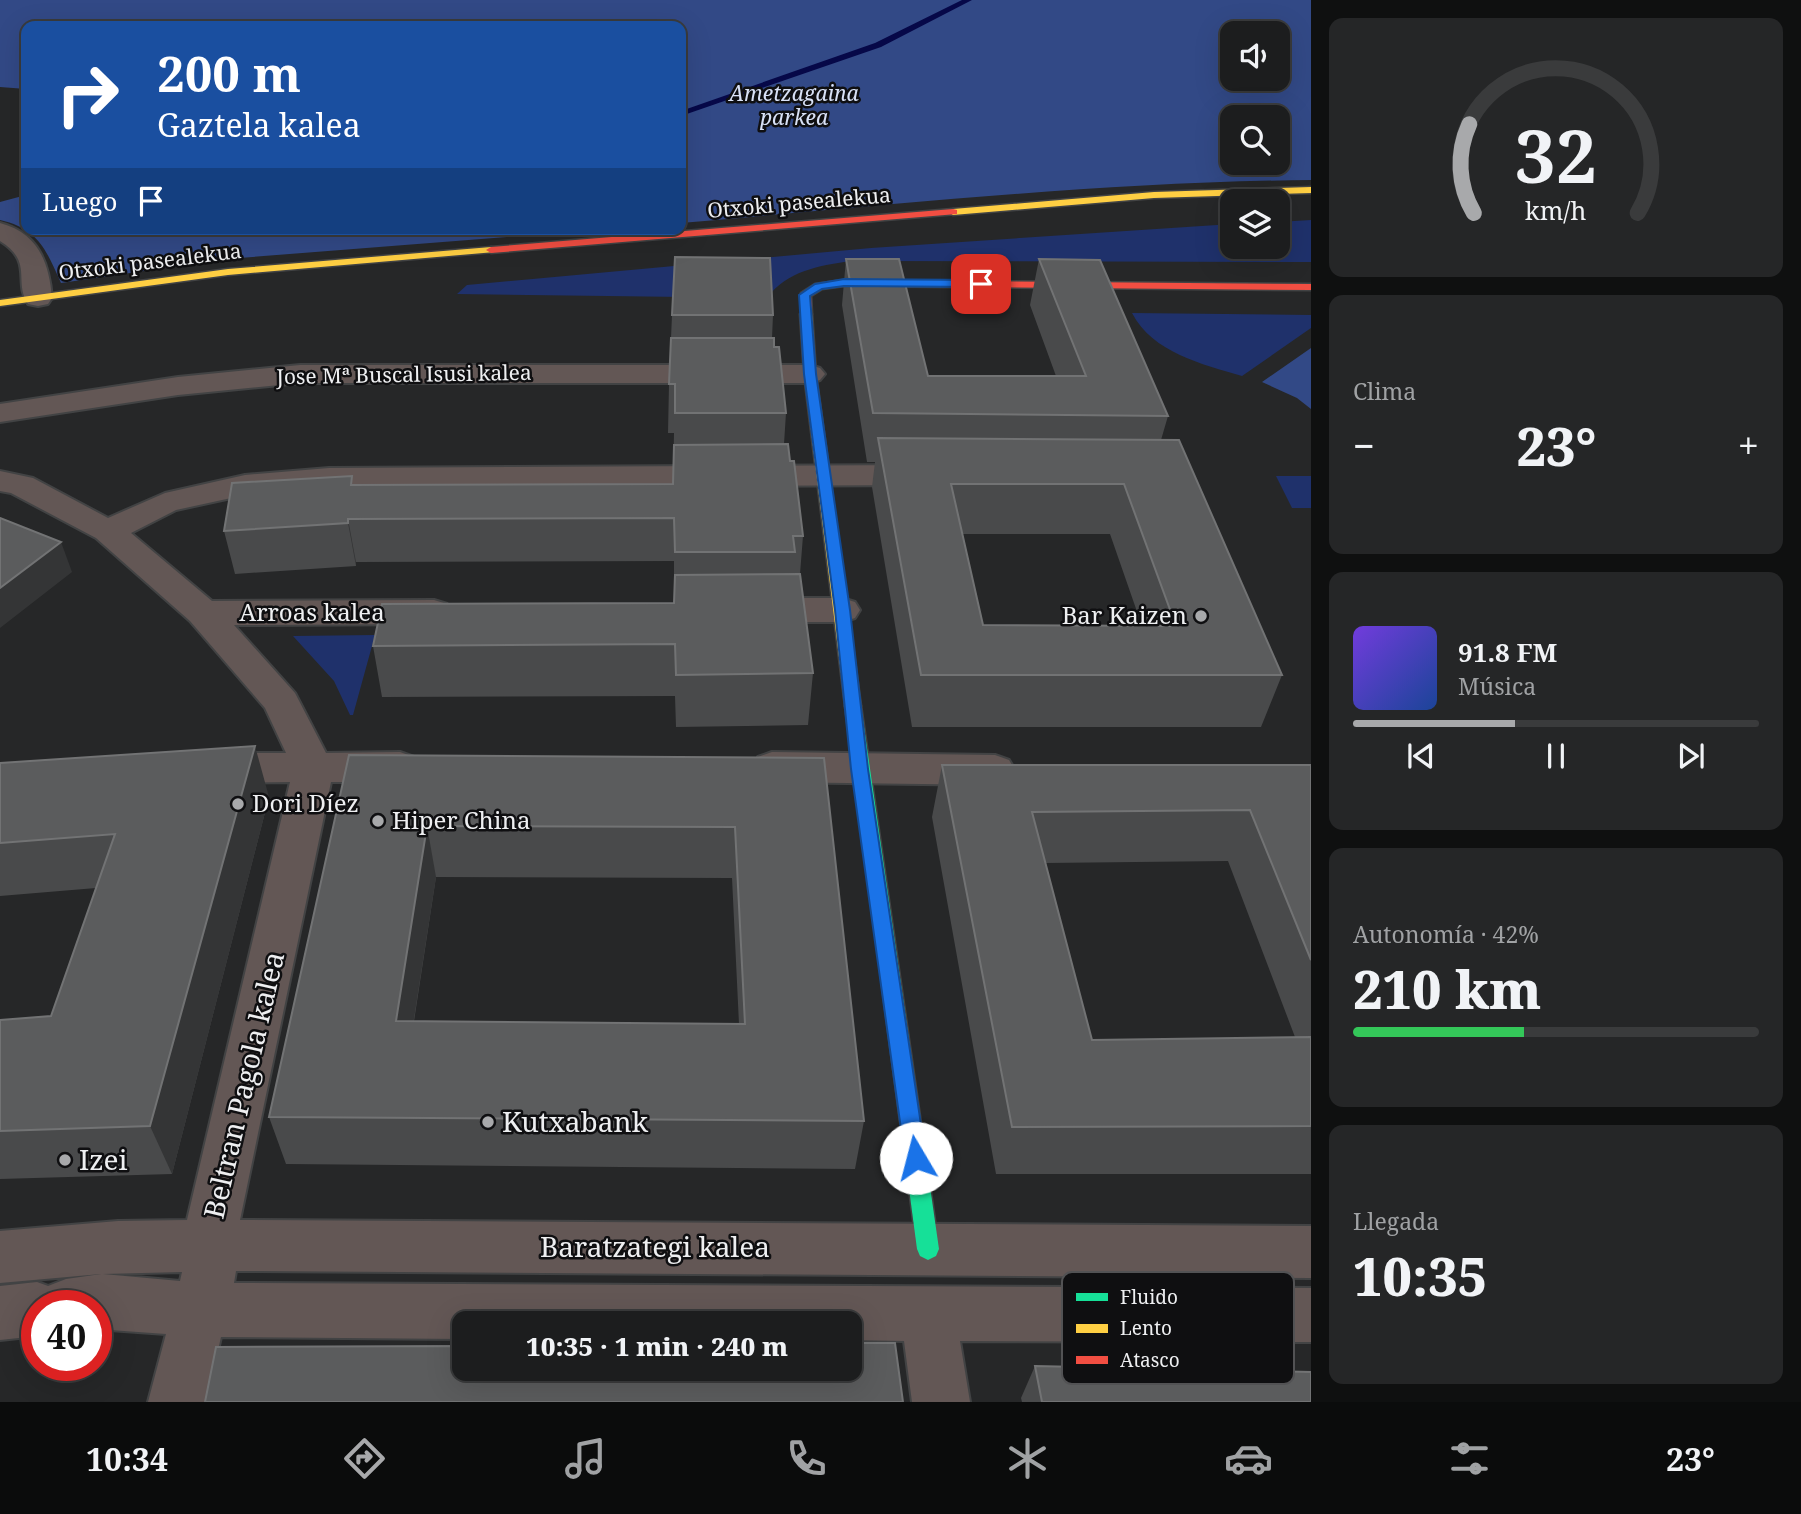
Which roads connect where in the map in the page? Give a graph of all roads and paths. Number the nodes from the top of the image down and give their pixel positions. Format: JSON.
{"nodes":[{"id":1,"x":1311,"y":190,"type":"edge"},
{"id":2,"x":1311,"y":205,"type":"edge"},
{"id":3,"x":1290,"y":206,"type":"edge"},
{"id":4,"x":1220,"y":207,"type":"edge"},
{"id":5,"x":0,"y":231,"type":"edge"},
{"id":6,"x":686,"y":234,"type":"edge"},
{"id":7,"x":673,"y":235,"type":"edge"},
{"id":8,"x":807,"y":240,"type":"dead end"},
{"id":9,"x":1311,"y":287,"type":"edge"},
{"id":10,"x":38,"y":298,"type":"junction"},
{"id":11,"x":0,"y":303,"type":"edge"},
{"id":12,"x":810,"y":374,"type":"junction"},
{"id":13,"x":0,"y":414,"type":"edge"},
{"id":14,"x":822,"y":474,"type":"junction"},
{"id":15,"x":957,"y":476,"type":"edge"},
{"id":16,"x":0,"y":481,"type":"edge"},
{"id":17,"x":108,"y":531,"type":"junction"},
{"id":18,"x":719,"y":610,"type":"edge"},
{"id":19,"x":842,"y":610,"type":"junction"},
{"id":20,"x":470,"y":612,"type":"edge"},
{"id":21,"x":203,"y":614,"type":"junction"},
{"id":22,"x":429,"y":766,"type":"edge"},
{"id":23,"x":741,"y":767,"type":"edge"},
{"id":24,"x":313,"y":768,"type":"junction"},
{"id":25,"x":172,"y":769,"type":"edge"},
{"id":26,"x":860,"y":769,"type":"junction"},
{"id":27,"x":1038,"y":771,"type":"edge"},
{"id":28,"x":208,"y":1245,"type":"junction"},
{"id":29,"x":929,"y":1249,"type":"junction"},
{"id":30,"x":1311,"y":1252,"type":"edge"},
{"id":31,"x":0,"y":1257,"type":"edge"},
{"id":32,"x":112,"y":1302,"type":"edge"},
{"id":33,"x":199,"y":1310,"type":"junction"},
{"id":34,"x":21,"y":1311,"type":"edge"},
{"id":35,"x":0,"y":1313,"type":"edge"},
{"id":36,"x":928,"y":1315,"type":"junction"},
{"id":37,"x":1062,"y":1315,"type":"edge"},
{"id":38,"x":177,"y":1402,"type":"edge"},
{"id":39,"x":941,"y":1402,"type":"edge"}],
"edges":[{"from":1,"to":6,"type":"main road","name":"Otxoki pasealekua"},
{"from":2,"to":3,"type":"main road"},
{"from":4,"to":8,"type":"main road","name":"Otxoki pasealekua"},
{"from":5,"to":10,"type":"street"},
{"from":7,"to":10,"type":"main road","name":"Otxoki pasealekua"},
{"from":9,"to":12,"type":"main road"},
{"from":10,"to":11,"type":"main road","name":"Otxoki pasealekua"},
{"from":12,"to":13,"type":"street","name":"Jose Mª Buscal Isusi kalea"},
{"from":12,"to":14,"type":"main road"},
{"from":14,"to":15,"type":"street"},
{"from":14,"to":17,"type":"street"},
{"from":14,"to":19,"type":"main road"},
{"from":16,"to":17,"type":"street"},
{"from":17,"to":21,"type":"street"},
{"from":18,"to":19,"type":"street"},
{"from":19,"to":26,"type":"main road"},
{"from":20,"to":21,"type":"street","name":"Arroas kalea"},
{"from":21,"to":24,"type":"street"},
{"from":22,"to":24,"type":"street"},
{"from":23,"to":26,"type":"street"},
{"from":24,"to":25,"type":"street"},
{"from":24,"to":28,"type":"street","name":"Beltran Pagola kalea"},
{"from":26,"to":27,"type":"street"},
{"from":26,"to":29,"type":"main road"},
{"from":28,"to":29,"type":"street","name":"Baratzategi kalea"},
{"from":28,"to":31,"type":"street","name":"Baratzategi kalea"},
{"from":28,"to":33,"type":"street","name":"Beltran Pagola kalea"},
{"from":29,"to":30,"type":"street","name":"Baratzategi kalea"},
{"from":32,"to":33,"type":"street"},
{"from":33,"to":36,"type":"street"},
{"from":33,"to":38,"type":"street","name":"Beltran Pagola kalea"},
{"from":34,"to":35,"type":"street"},
{"from":36,"to":37,"type":"street"},
{"from":36,"to":39,"type":"street"}]}
